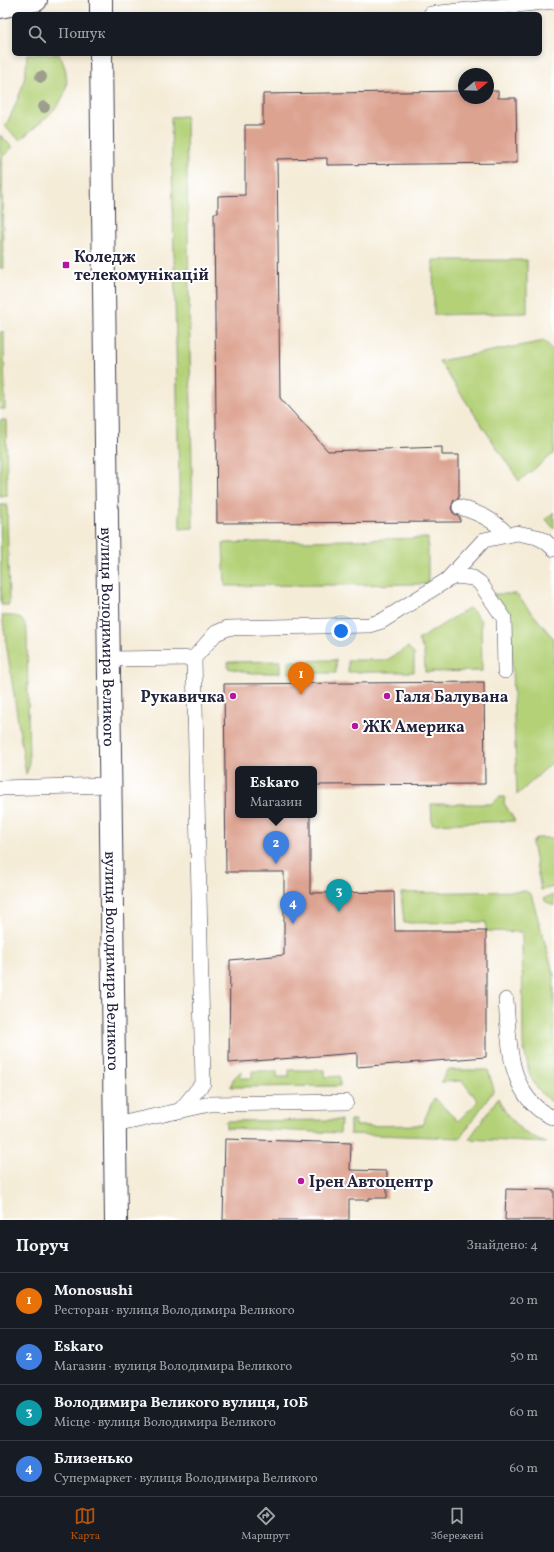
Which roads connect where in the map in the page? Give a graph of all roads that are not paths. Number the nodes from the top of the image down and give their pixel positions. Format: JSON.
{"nodes":[{"id":1,"x":36,"y":0,"type":"edge"},
{"id":2,"x":101,"y":0,"type":"edge"},
{"id":3,"x":554,"y":1,"type":"edge"},
{"id":4,"x":0,"y":7,"type":"edge"},
{"id":5,"x":101,"y":12,"type":"edge"},
{"id":6,"x":450,"y":12,"type":"edge"},
{"id":7,"x":101,"y":56,"type":"edge"},
{"id":8,"x":460,"y":507,"type":"dead end"},
{"id":9,"x":508,"y":535,"type":"junction"},
{"id":10,"x":554,"y":549,"type":"edge"},
{"id":11,"x":447,"y":580,"type":"junction"},
{"id":12,"x":194,"y":658,"type":"junction"},
{"id":13,"x":109,"y":659,"type":"junction"},
{"id":14,"x":505,"y":671,"type":"dead end"},
{"id":15,"x":110,"y":785,"type":"junction"},
{"id":16,"x":0,"y":788,"type":"edge"},
{"id":17,"x":506,"y":1000,"type":"dead end"},
{"id":18,"x":346,"y":1102,"type":"dead end"},
{"id":19,"x":179,"y":1112,"type":"junction"},
{"id":20,"x":554,"y":1118,"type":"edge"},
{"id":21,"x":115,"y":1125,"type":"junction"},
{"id":22,"x":116,"y":1220,"type":"edge"}],
"edges":[{"from":1,"to":4,"type":"main road"},
{"from":2,"to":5,"type":"main road"},
{"from":3,"to":6,"type":"lane"},
{"from":7,"to":13,"type":"main road","name":"вулиця Володимира Великого"},
{"from":8,"to":9,"type":"lane"},
{"from":9,"to":10,"type":"lane"},
{"from":9,"to":11,"type":"lane"},
{"from":11,"to":12,"type":"lane"},
{"from":11,"to":14,"type":"lane"},
{"from":12,"to":13,"type":"lane"},
{"from":12,"to":19,"type":"lane"},
{"from":13,"to":15,"type":"main road","name":"вулиця Володимира Великого"},
{"from":15,"to":16,"type":"lane"},
{"from":15,"to":21,"type":"main road","name":"вулиця Володимира Великого"},
{"from":17,"to":20,"type":"lane"},
{"from":18,"to":19,"type":"lane"},
{"from":19,"to":21,"type":"lane"},
{"from":21,"to":22,"type":"main road","name":"вулиця Володимира Великого"}]}
